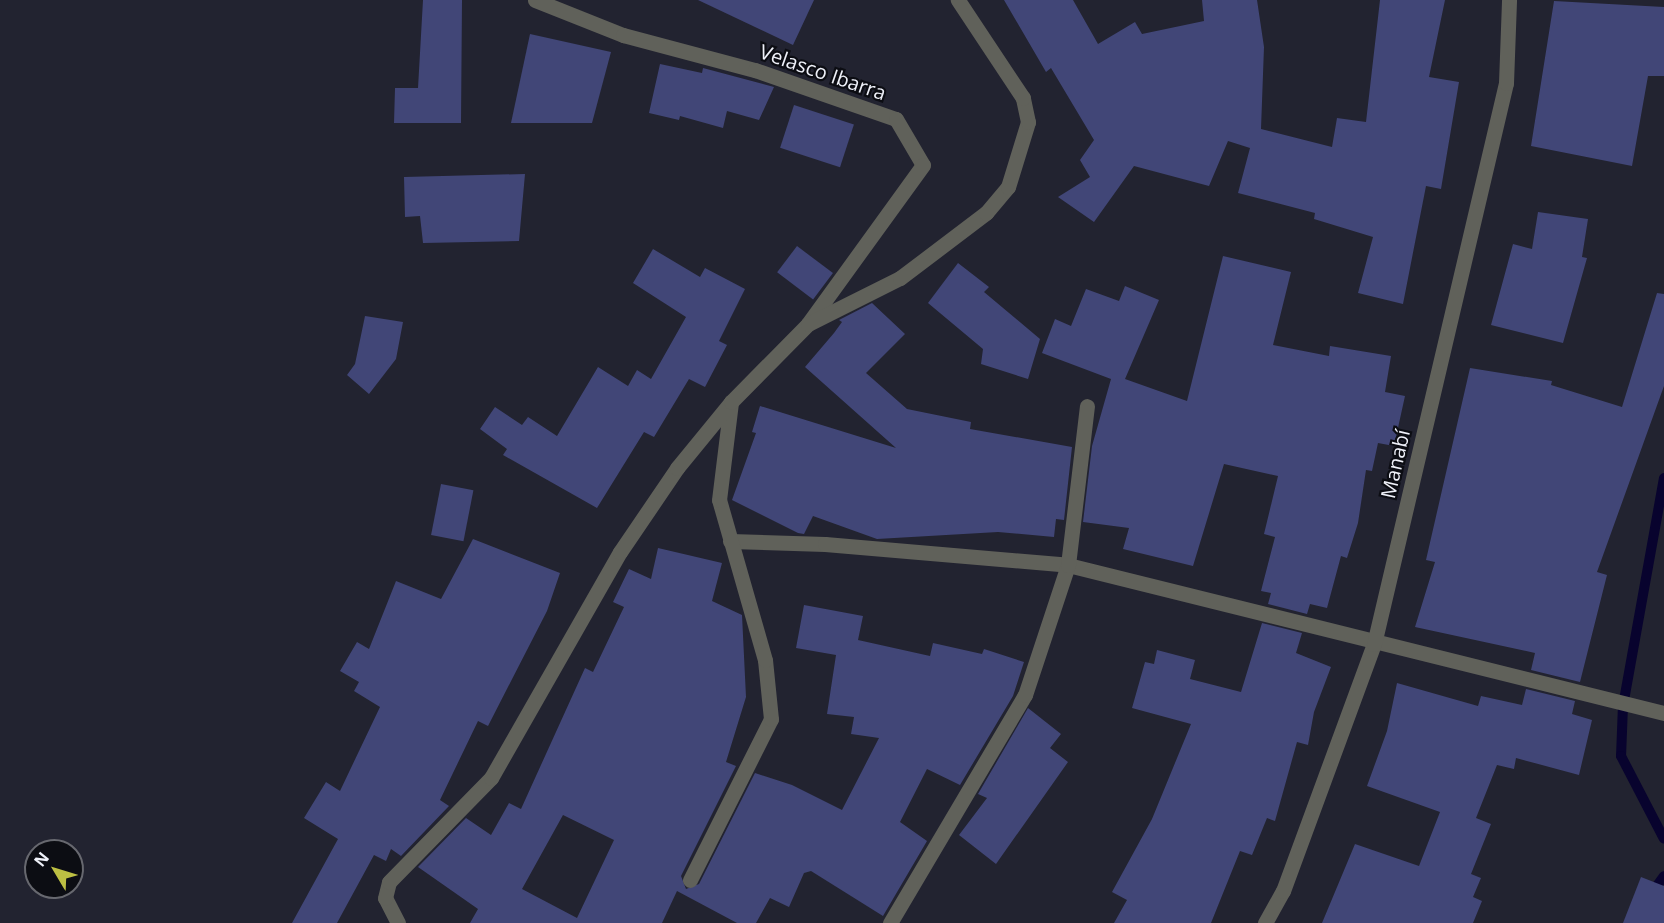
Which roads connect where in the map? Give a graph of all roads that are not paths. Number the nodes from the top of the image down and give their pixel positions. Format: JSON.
{"nodes":[{"id":1,"x":535,"y":0,"type":"edge"},
{"id":2,"x":958,"y":0,"type":"edge"},
{"id":3,"x":1509,"y":0,"type":"edge"},
{"id":4,"x":808,"y":324,"type":"junction"},
{"id":5,"x":731,"y":402,"type":"junction"},
{"id":6,"x":1087,"y":406,"type":"dead end"},
{"id":7,"x":730,"y":541,"type":"junction"},
{"id":8,"x":1068,"y":565,"type":"junction"},
{"id":9,"x":1374,"y":644,"type":"junction"},
{"id":10,"x":1664,"y":713,"type":"edge"},
{"id":11,"x":690,"y":880,"type":"dead end"},
{"id":12,"x":398,"y":923,"type":"edge"},
{"id":13,"x":890,"y":923,"type":"edge"},
{"id":14,"x":1265,"y":923,"type":"edge"}],
"edges":[{"from":1,"to":4,"type":"street","name":"Velasco Ibarra"},
{"from":2,"to":4,"type":"street"},
{"from":3,"to":9,"type":"street","name":"Manabí"},
{"from":4,"to":5,"type":"street"},
{"from":5,"to":7,"type":"street"},
{"from":5,"to":12,"type":"street"},
{"from":6,"to":8,"type":"street"},
{"from":7,"to":8,"type":"street"},
{"from":7,"to":11,"type":"street"},
{"from":8,"to":9,"type":"street"},
{"from":8,"to":13,"type":"street"},
{"from":9,"to":10,"type":"street"},
{"from":9,"to":14,"type":"street","name":"Manabí"}]}
